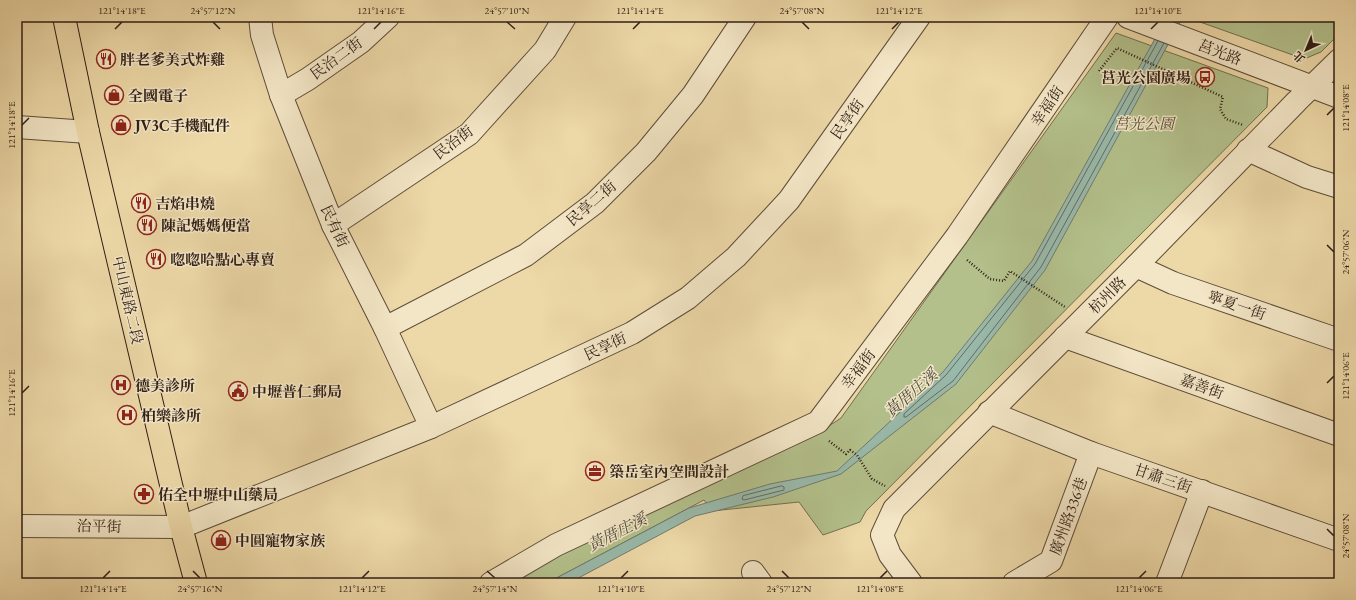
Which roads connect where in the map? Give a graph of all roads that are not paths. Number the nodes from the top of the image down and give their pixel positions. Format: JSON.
{"nodes":[{"id":1,"x":64,"y":17,"type":"edge"},
{"id":2,"x":260,"y":17,"type":"edge"},
{"id":3,"x":388,"y":17,"type":"edge"},
{"id":4,"x":565,"y":17,"type":"edge"},
{"id":5,"x":745,"y":17,"type":"edge"},
{"id":6,"x":919,"y":17,"type":"edge"},
{"id":7,"x":1107,"y":17,"type":"edge"},
{"id":8,"x":1128,"y":17,"type":"edge"},
{"id":9,"x":1339,"y":60,"type":"edge"},
{"id":10,"x":1313,"y":87,"type":"junction"},
{"id":11,"x":281,"y":95,"type":"junction"},
{"id":12,"x":1339,"y":97,"type":"edge"},
{"id":13,"x":17,"y":128,"type":"edge"},
{"id":14,"x":88,"y":132,"type":"junction"},
{"id":15,"x":1248,"y":150,"type":"junction"},
{"id":16,"x":1339,"y":187,"type":"edge"},
{"id":17,"x":333,"y":225,"type":"junction"},
{"id":18,"x":1136,"y":266,"type":"junction"},
{"id":19,"x":385,"y":328,"type":"junction"},
{"id":20,"x":1065,"y":337,"type":"junction"},
{"id":21,"x":1339,"y":340,"type":"edge"},
{"id":22,"x":989,"y":412,"type":"junction"},
{"id":23,"x":431,"y":427,"type":"junction"},
{"id":24,"x":1339,"y":435,"type":"edge"},
{"id":25,"x":1091,"y":453,"type":"junction"},
{"id":26,"x":1202,"y":491,"type":"junction"},
{"id":27,"x":17,"y":526,"type":"edge"},
{"id":28,"x":181,"y":527,"type":"junction"},
{"id":29,"x":1339,"y":540,"type":"edge"},
{"id":30,"x":196,"y":583,"type":"edge"},
{"id":31,"x":491,"y":583,"type":"edge"},
{"id":32,"x":911,"y":583,"type":"edge"},
{"id":33,"x":1014,"y":583,"type":"edge"},
{"id":34,"x":1167,"y":583,"type":"edge"}],
"edges":[{"from":1,"to":14,"type":"main road","name":"中山東路二段"},
{"from":2,"to":11,"type":"lane","name":"民有街"},
{"from":3,"to":11,"type":"lane","name":"民治二街"},
{"from":4,"to":17,"type":"lane","name":"民治街"},
{"from":5,"to":19,"type":"lane","name":"民享二街"},
{"from":6,"to":23,"type":"lane","name":"民享街"},
{"from":7,"to":31,"type":"lane","name":"幸福街"},
{"from":8,"to":10,"type":"lane","name":"莒光路"},
{"from":9,"to":10,"type":"lane","name":"杭州路"},
{"from":10,"to":12,"type":"lane","name":"莒光路"},
{"from":10,"to":15,"type":"lane","name":"杭州路"},
{"from":11,"to":17,"type":"lane","name":"民有街"},
{"from":13,"to":14,"type":"lane"},
{"from":14,"to":28,"type":"main road","name":"中山東路二段"},
{"from":15,"to":16,"type":"lane"},
{"from":15,"to":18,"type":"lane","name":"杭州路"},
{"from":17,"to":19,"type":"lane","name":"民有街"},
{"from":18,"to":20,"type":"lane","name":"杭州路"},
{"from":18,"to":21,"type":"lane","name":"寧夏一街"},
{"from":19,"to":23,"type":"lane","name":"民有街"},
{"from":20,"to":22,"type":"lane","name":"杭州路"},
{"from":20,"to":24,"type":"lane","name":"嘉善街"},
{"from":22,"to":25,"type":"lane","name":"甘肅三街"},
{"from":22,"to":32,"type":"lane","name":"杭州路"},
{"from":23,"to":28,"type":"lane","name":"民享街"},
{"from":25,"to":26,"type":"lane","name":"甘肅三街"},
{"from":25,"to":33,"type":"lane","name":"廣州路336巷"},
{"from":26,"to":29,"type":"lane","name":"甘肅三街"},
{"from":26,"to":34,"type":"lane"},
{"from":27,"to":28,"type":"lane","name":"治平街"},
{"from":28,"to":30,"type":"main road","name":"中山東路二段"}]}
